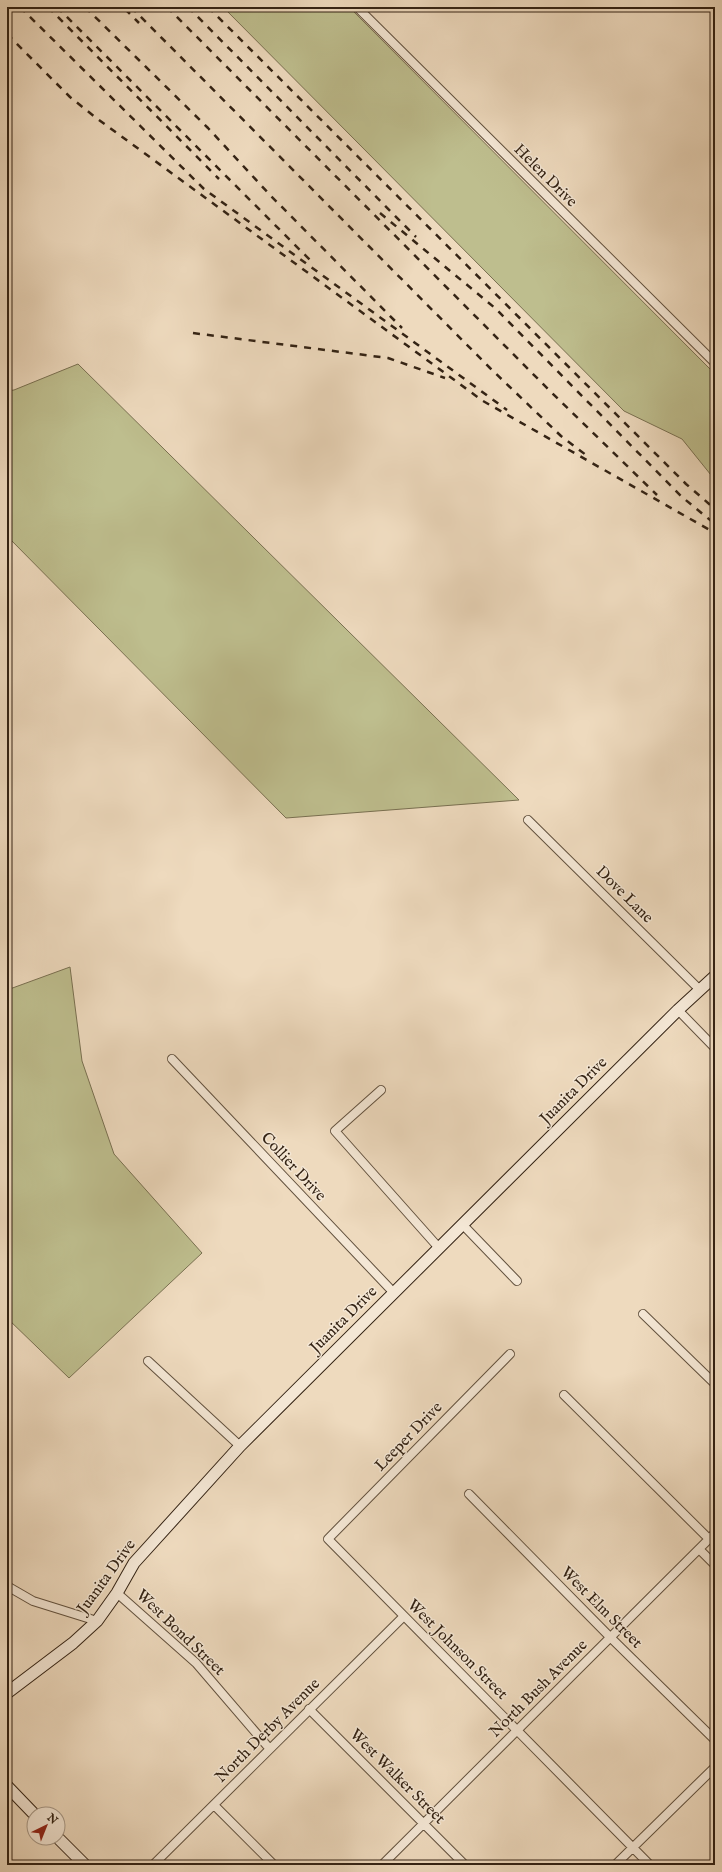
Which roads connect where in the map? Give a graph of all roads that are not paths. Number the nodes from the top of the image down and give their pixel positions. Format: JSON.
{"nodes":[{"id":1,"x":357,"y":7,"type":"edge"},
{"id":2,"x":715,"y":363,"type":"edge"},
{"id":3,"x":528,"y":820,"type":"dead end"},
{"id":4,"x":715,"y":976,"type":"edge"},
{"id":5,"x":700,"y":990,"type":"junction"},
{"id":6,"x":678,"y":1010,"type":"junction"},
{"id":7,"x":715,"y":1048,"type":"edge"},
{"id":8,"x":172,"y":1059,"type":"dead end"},
{"id":9,"x":381,"y":1090,"type":"dead end"},
{"id":10,"x":463,"y":1225,"type":"junction"},
{"id":11,"x":439,"y":1248,"type":"junction"},
{"id":12,"x":517,"y":1281,"type":"dead end"},
{"id":13,"x":394,"y":1293,"type":"junction"},
{"id":14,"x":643,"y":1314,"type":"dead end"},
{"id":15,"x":510,"y":1354,"type":"dead end"},
{"id":16,"x":148,"y":1361,"type":"dead end"},
{"id":17,"x":715,"y":1384,"type":"edge"},
{"id":18,"x":564,"y":1395,"type":"dead end"},
{"id":19,"x":240,"y":1446,"type":"junction"},
{"id":20,"x":469,"y":1494,"type":"dead end"},
{"id":21,"x":712,"y":1536,"type":"edge"},
{"id":22,"x":328,"y":1539,"type":"joint"},
{"id":23,"x":699,"y":1549,"type":"junction"},
{"id":24,"x":715,"y":1565,"type":"edge"},
{"id":25,"x":7,"y":1586,"type":"edge"},
{"id":26,"x":117,"y":1593,"type":"junction"},
{"id":27,"x":403,"y":1617,"type":"junction"},
{"id":28,"x":97,"y":1621,"type":"junction"},
{"id":29,"x":611,"y":1638,"type":"junction"},
{"id":30,"x":7,"y":1694,"type":"edge"},
{"id":31,"x":309,"y":1709,"type":"junction"},
{"id":32,"x":517,"y":1730,"type":"junction"},
{"id":33,"x":715,"y":1740,"type":"edge"},
{"id":34,"x":269,"y":1748,"type":"junction"},
{"id":35,"x":715,"y":1767,"type":"edge"},
{"id":36,"x":7,"y":1786,"type":"edge"},
{"id":37,"x":214,"y":1805,"type":"junction"},
{"id":38,"x":26,"y":1806,"type":"edge"},
{"id":39,"x":423,"y":1823,"type":"junction"},
{"id":40,"x":66,"y":1846,"type":"edge"},
{"id":41,"x":633,"y":1848,"type":"junction"},
{"id":42,"x":85,"y":1865,"type":"edge"},
{"id":43,"x":153,"y":1865,"type":"edge"},
{"id":44,"x":274,"y":1865,"type":"edge"},
{"id":45,"x":382,"y":1865,"type":"edge"},
{"id":46,"x":465,"y":1865,"type":"edge"},
{"id":47,"x":615,"y":1865,"type":"edge"},
{"id":48,"x":650,"y":1865,"type":"edge"}],
"edges":[{"from":1,"to":2,"type":"street","name":"Helen Drive"},
{"from":3,"to":5,"type":"street","name":"Dove Lane"},
{"from":4,"to":5,"type":"street","name":"Juanita Drive"},
{"from":5,"to":6,"type":"street","name":"Juanita Drive"},
{"from":6,"to":7,"type":"street"},
{"from":6,"to":10,"type":"street","name":"Juanita Drive"},
{"from":8,"to":13,"type":"street","name":"Collier Drive"},
{"from":9,"to":11,"type":"street"},
{"from":10,"to":11,"type":"street","name":"Juanita Drive"},
{"from":10,"to":12,"type":"street"},
{"from":11,"to":13,"type":"street","name":"Juanita Drive"},
{"from":13,"to":19,"type":"street","name":"Juanita Drive"},
{"from":14,"to":17,"type":"street"},
{"from":15,"to":22,"type":"street","name":"Leeper Drive"},
{"from":16,"to":19,"type":"street"},
{"from":18,"to":21,"type":"street"},
{"from":19,"to":26,"type":"street","name":"Juanita Drive"},
{"from":20,"to":29,"type":"street","name":"West Elm Street"},
{"from":21,"to":23,"type":"street","name":"North Bush Avenue"},
{"from":22,"to":27,"type":"street","name":"West Johnson Street"},
{"from":23,"to":24,"type":"street"},
{"from":23,"to":29,"type":"street","name":"North Bush Avenue"},
{"from":25,"to":28,"type":"street"},
{"from":26,"to":28,"type":"street","name":"Juanita Drive"},
{"from":26,"to":34,"type":"street","name":"West Bond Street"},
{"from":27,"to":31,"type":"street","name":"North Derby Avenue"},
{"from":27,"to":32,"type":"street","name":"West Johnson Street"},
{"from":28,"to":30,"type":"street","name":"Juanita Drive"},
{"from":29,"to":32,"type":"street","name":"North Bush Avenue"},
{"from":29,"to":33,"type":"street","name":"West Elm Street"},
{"from":31,"to":34,"type":"street","name":"North Derby Avenue"},
{"from":31,"to":39,"type":"street","name":"West Walker Street"},
{"from":32,"to":39,"type":"street","name":"North Bush Avenue"},
{"from":32,"to":41,"type":"street","name":"West Johnson Street"},
{"from":34,"to":37,"type":"street","name":"North Derby Avenue"},
{"from":35,"to":41,"type":"street"},
{"from":36,"to":38,"type":"street"},
{"from":37,"to":43,"type":"street","name":"North Derby Avenue"},
{"from":37,"to":44,"type":"street"},
{"from":39,"to":45,"type":"street","name":"North Bush Avenue"},
{"from":39,"to":46,"type":"street","name":"West Walker Street"},
{"from":40,"to":42,"type":"street"},
{"from":41,"to":47,"type":"street"},
{"from":41,"to":48,"type":"street","name":"West Johnson Street"}]}
